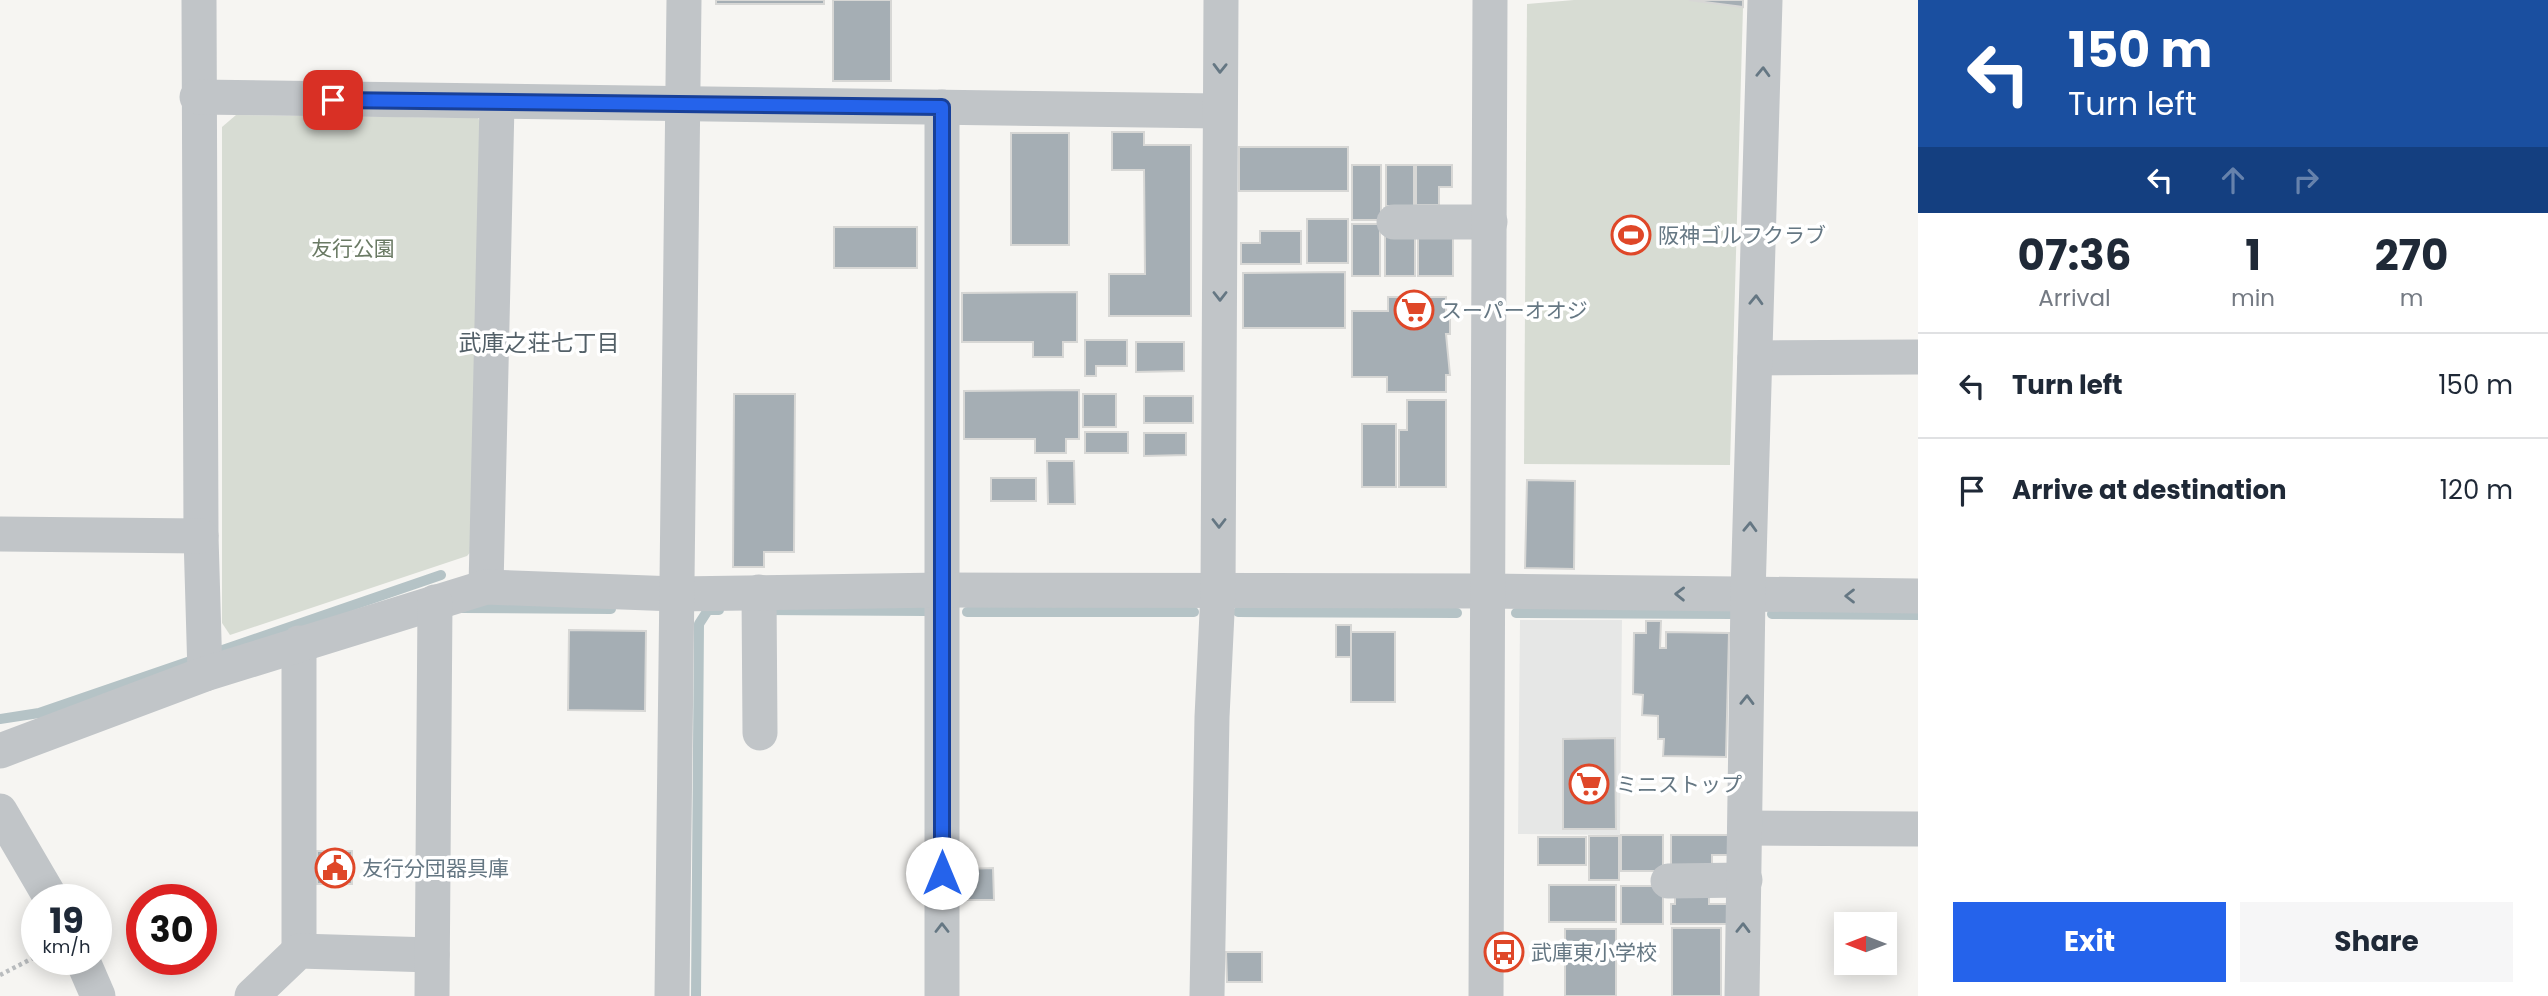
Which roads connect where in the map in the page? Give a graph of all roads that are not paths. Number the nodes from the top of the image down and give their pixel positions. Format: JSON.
{"nodes":[{"id":1,"x":199,"y":0,"type":"edge"},
{"id":2,"x":684,"y":0,"type":"edge"},
{"id":3,"x":1221,"y":0,"type":"edge"},
{"id":4,"x":1490,"y":0,"type":"edge"},
{"id":5,"x":1765,"y":0,"type":"edge"},
{"id":6,"x":197,"y":97,"type":"junction"},
{"id":7,"x":683,"y":103,"type":"junction"},
{"id":8,"x":497,"y":104,"type":"junction"},
{"id":9,"x":942,"y":107,"type":"junction"},
{"id":10,"x":1219,"y":111,"type":"junction"},
{"id":11,"x":1394,"y":222,"type":"dead end"},
{"id":12,"x":1490,"y":222,"type":"junction"},
{"id":13,"x":1918,"y":357,"type":"edge"},
{"id":14,"x":1755,"y":358,"type":"junction"},
{"id":15,"x":0,"y":534,"type":"edge"},
{"id":16,"x":201,"y":536,"type":"junction"},
{"id":17,"x":486,"y":587,"type":"junction"},
{"id":18,"x":942,"y":590,"type":"junction"},
{"id":19,"x":1489,"y":591,"type":"junction"},
{"id":20,"x":676,"y":594,"type":"junction"},
{"id":21,"x":1748,"y":595,"type":"junction"},
{"id":22,"x":1918,"y":596,"type":"edge"},
{"id":23,"x":435,"y":602,"type":"junction"},
{"id":24,"x":759,"y":604,"type":"junction"},
{"id":25,"x":1217,"y":608,"type":"junction"},
{"id":26,"x":299,"y":643,"type":"junction"},
{"id":27,"x":205,"y":674,"type":"junction"},
{"id":28,"x":761,"y":733,"type":"dead end"},
{"id":29,"x":0,"y":751,"type":"edge"},
{"id":30,"x":0,"y":811,"type":"edge"},
{"id":31,"x":1746,"y":828,"type":"junction"},
{"id":32,"x":1918,"y":829,"type":"edge"},
{"id":33,"x":1745,"y":880,"type":"junction"},
{"id":34,"x":1668,"y":881,"type":"dead end"},
{"id":35,"x":43,"y":884,"type":"edge"},
{"id":36,"x":299,"y":951,"type":"junction"},
{"id":37,"x":432,"y":955,"type":"junction"},
{"id":38,"x":89,"y":975,"type":"edge"},
{"id":39,"x":98,"y":996,"type":"edge"},
{"id":40,"x":252,"y":996,"type":"edge"},
{"id":41,"x":432,"y":996,"type":"edge"},
{"id":42,"x":672,"y":996,"type":"edge"},
{"id":43,"x":942,"y":996,"type":"edge"},
{"id":44,"x":1207,"y":996,"type":"edge"},
{"id":45,"x":1486,"y":996,"type":"edge"},
{"id":46,"x":1742,"y":996,"type":"edge"}],
"edges":[{"from":1,"to":6,"type":"street"},
{"from":2,"to":7,"type":"street"},
{"from":3,"to":10,"type":"street","one_way":true},
{"from":4,"to":12,"type":"street"},
{"from":14,"to":5,"type":"street","one_way":true},
{"from":6,"to":8,"type":"street"},
{"from":6,"to":16,"type":"street"},
{"from":7,"to":8,"type":"street"},
{"from":7,"to":9,"type":"street"},
{"from":7,"to":20,"type":"street"},
{"from":8,"to":17,"type":"street"},
{"from":9,"to":10,"type":"street"},
{"from":9,"to":18,"type":"street"},
{"from":10,"to":25,"type":"street","one_way":true},
{"from":11,"to":12,"type":"street"},
{"from":12,"to":19,"type":"street"},
{"from":13,"to":14,"type":"street"},
{"from":21,"to":14,"type":"street","one_way":true},
{"from":15,"to":16,"type":"street"},
{"from":16,"to":27,"type":"street"},
{"from":17,"to":20,"type":"street"},
{"from":17,"to":23,"type":"street"},
{"from":18,"to":24,"type":"street"},
{"from":18,"to":25,"type":"street"},
{"from":43,"to":18,"type":"street","one_way":true},
{"from":21,"to":19,"type":"street","one_way":true},
{"from":19,"to":25,"type":"street"},
{"from":19,"to":45,"type":"street"},
{"from":20,"to":24,"type":"street"},
{"from":20,"to":42,"type":"street"},
{"from":22,"to":21,"type":"street","one_way":true},
{"from":31,"to":21,"type":"street","one_way":true},
{"from":23,"to":26,"type":"street"},
{"from":23,"to":37,"type":"street"},
{"from":24,"to":28,"type":"street"},
{"from":25,"to":44,"type":"street"},
{"from":26,"to":27,"type":"street"},
{"from":26,"to":36,"type":"street"},
{"from":27,"to":29,"type":"street"},
{"from":30,"to":35,"type":"street"},
{"from":31,"to":32,"type":"street"},
{"from":31,"to":33,"type":"street"},
{"from":33,"to":34,"type":"street"},
{"from":46,"to":33,"type":"street","one_way":true},
{"from":36,"to":37,"type":"street"},
{"from":36,"to":40,"type":"street"},
{"from":37,"to":41,"type":"street"},
{"from":38,"to":39,"type":"street"}]}
